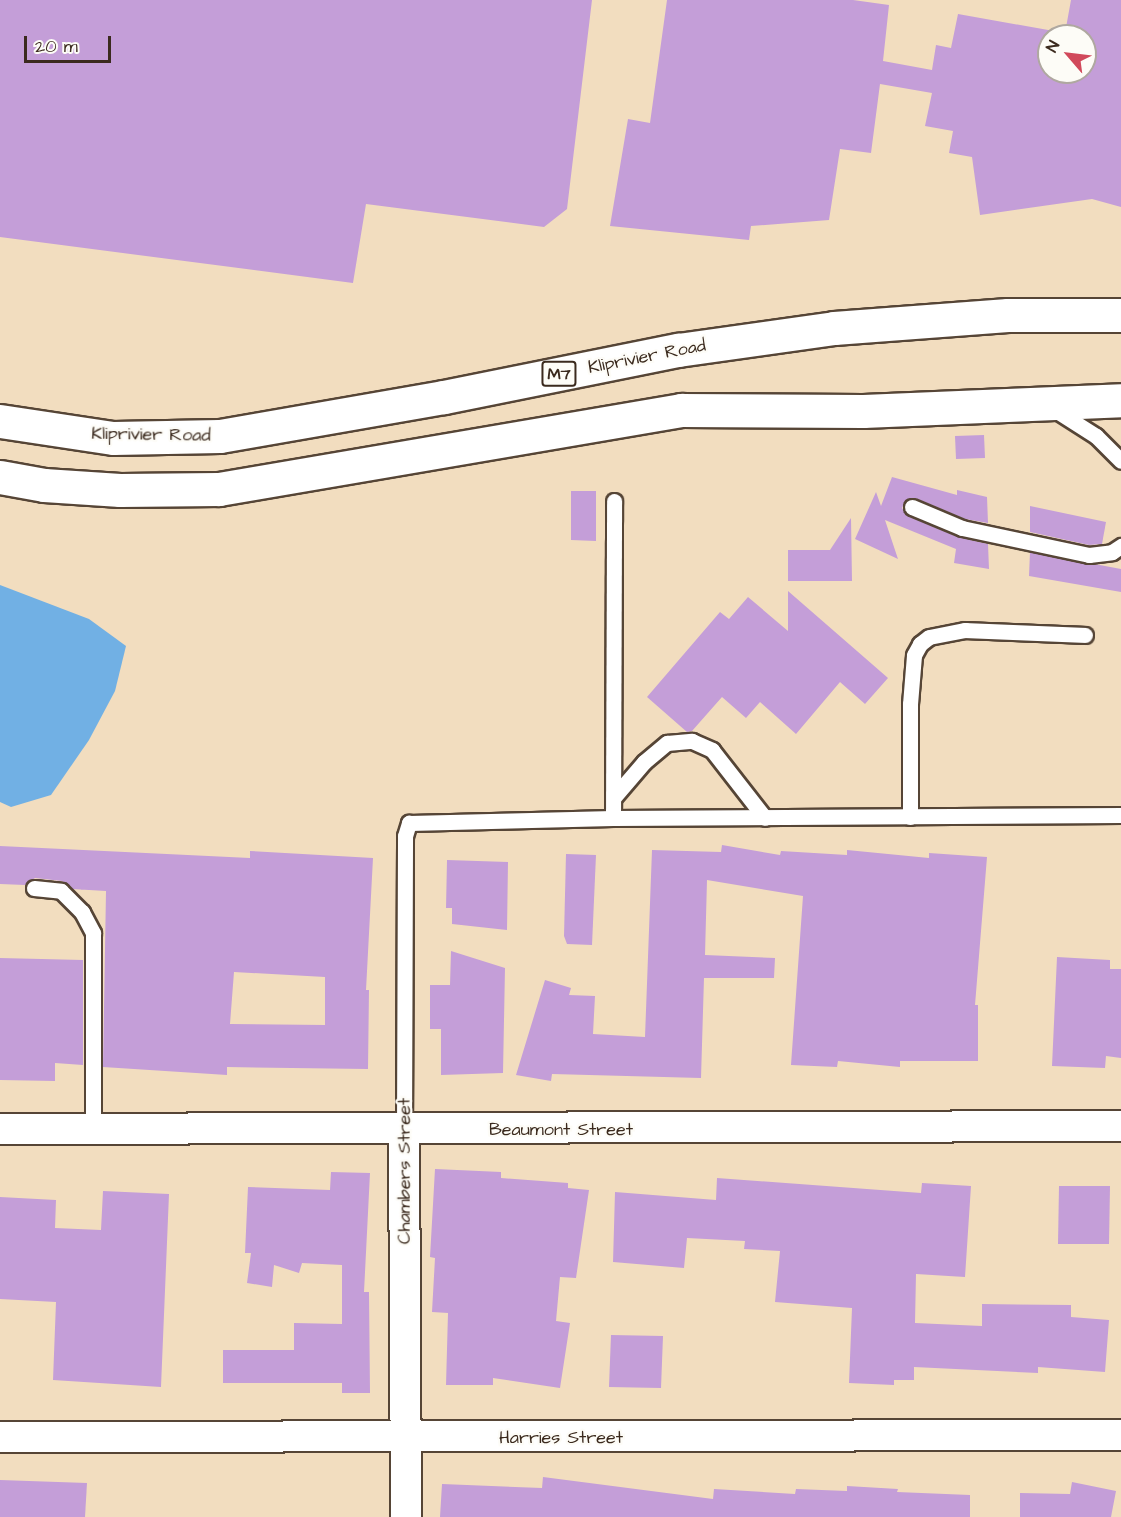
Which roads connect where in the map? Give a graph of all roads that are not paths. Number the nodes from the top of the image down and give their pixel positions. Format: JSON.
{"nodes":[{"id":1,"x":1121,"y":315,"type":"edge"},
{"id":2,"x":1121,"y":400,"type":"edge"},
{"id":3,"x":1041,"y":401,"type":"junction"},
{"id":4,"x":0,"y":421,"type":"edge"},
{"id":5,"x":1121,"y":461,"type":"edge"},
{"id":6,"x":0,"y":477,"type":"edge"},
{"id":7,"x":614,"y":501,"type":"dead end"},
{"id":8,"x":912,"y":507,"type":"dead end"},
{"id":9,"x":1121,"y":546,"type":"edge"},
{"id":10,"x":1085,"y":635,"type":"dead end"},
{"id":11,"x":614,"y":797,"type":"junction"},
{"id":12,"x":1121,"y":815,"type":"edge"},
{"id":13,"x":910,"y":817,"type":"junction"},
{"id":14,"x":613,"y":818,"type":"junction"},
{"id":15,"x":765,"y":818,"type":"junction"},
{"id":16,"x":34,"y":888,"type":"dead end"},
{"id":17,"x":1121,"y":1126,"type":"edge"},
{"id":18,"x":0,"y":1130,"type":"edge"},
{"id":19,"x":93,"y":1130,"type":"junction"},
{"id":20,"x":404,"y":1131,"type":"junction"},
{"id":21,"x":1121,"y":1435,"type":"edge"},
{"id":22,"x":0,"y":1437,"type":"edge"},
{"id":23,"x":407,"y":1439,"type":"junction"},
{"id":24,"x":406,"y":1517,"type":"edge"}],
"edges":[{"from":1,"to":4,"type":"main road","name":"Kliprivier Road","number":"M7"},
{"from":2,"to":3,"type":"main road"},
{"from":3,"to":5,"type":"lane"},
{"from":3,"to":6,"type":"main road"},
{"from":7,"to":11,"type":"lane"},
{"from":8,"to":9,"type":"lane"},
{"from":10,"to":13,"type":"lane"},
{"from":11,"to":14,"type":"lane"},
{"from":11,"to":15,"type":"lane"},
{"from":12,"to":13,"type":"lane"},
{"from":13,"to":15,"type":"lane"},
{"from":14,"to":15,"type":"lane"},
{"from":14,"to":20,"type":"lane","name":"Chambers Street"},
{"from":16,"to":19,"type":"lane"},
{"from":17,"to":20,"type":"street","name":"Beaumont Street"},
{"from":18,"to":19,"type":"street","name":"Beaumont Street"},
{"from":19,"to":20,"type":"street","name":"Beaumont Street"},
{"from":20,"to":23,"type":"street","name":"Chambers Street"},
{"from":21,"to":23,"type":"street","name":"Harries Street"},
{"from":22,"to":23,"type":"street","name":"Harries Street"},
{"from":23,"to":24,"type":"street","name":"Chambers Street"}]}
